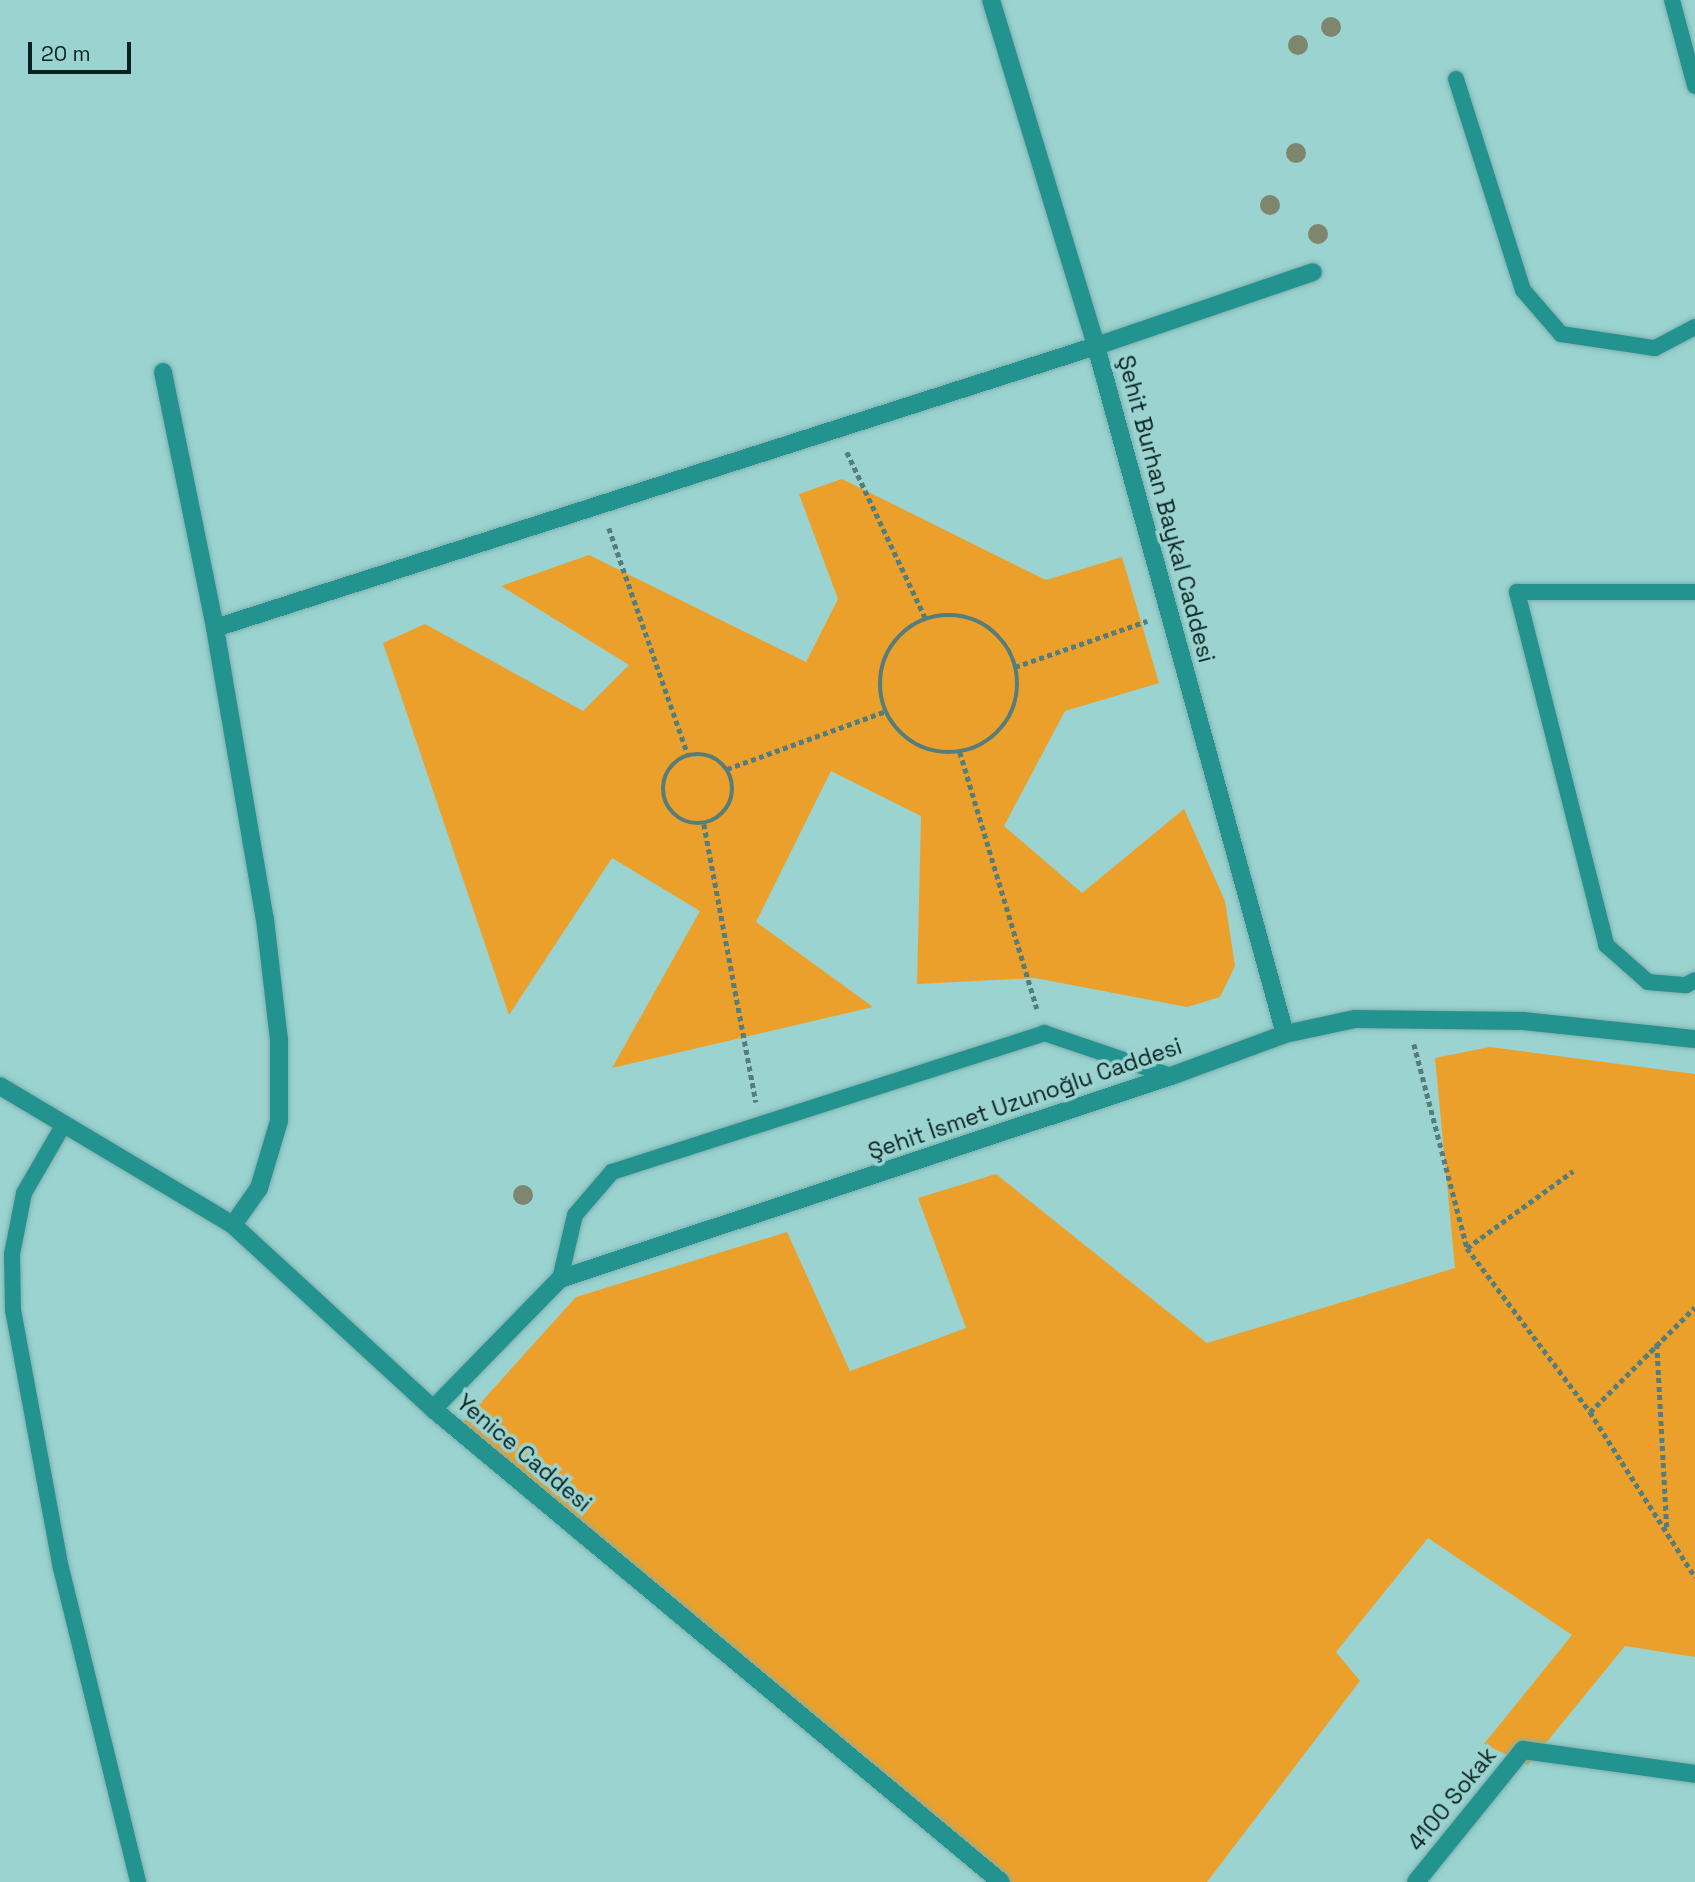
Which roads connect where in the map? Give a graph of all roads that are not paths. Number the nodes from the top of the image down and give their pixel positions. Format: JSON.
{"nodes":[{"id":1,"x":991,"y":0,"type":"edge"},
{"id":2,"x":1672,"y":0,"type":"edge"},
{"id":3,"x":1456,"y":79,"type":"dead end"},
{"id":4,"x":1695,"y":86,"type":"edge"},
{"id":5,"x":1313,"y":272,"type":"dead end"},
{"id":6,"x":1695,"y":327,"type":"edge"},
{"id":7,"x":1096,"y":346,"type":"junction"},
{"id":8,"x":163,"y":372,"type":"dead end"},
{"id":9,"x":1695,"y":592,"type":"edge"},
{"id":10,"x":215,"y":628,"type":"junction"},
{"id":11,"x":1695,"y":980,"type":"edge"},
{"id":12,"x":1285,"y":1034,"type":"junction"},
{"id":13,"x":1695,"y":1039,"type":"edge"},
{"id":14,"x":1171,"y":1076,"type":"junction"},
{"id":15,"x":0,"y":1086,"type":"edge"},
{"id":16,"x":64,"y":1124,"type":"junction"},
{"id":17,"x":233,"y":1225,"type":"junction"},
{"id":18,"x":560,"y":1279,"type":"junction"},
{"id":19,"x":433,"y":1409,"type":"junction"},
{"id":20,"x":1695,"y":1774,"type":"edge"},
{"id":21,"x":138,"y":1882,"type":"edge"},
{"id":22,"x":1001,"y":1882,"type":"edge"},
{"id":23,"x":1416,"y":1882,"type":"edge"}],
"edges":[{"from":1,"to":7,"type":"street","name":"Şehit Burhan Baykal Caddesi"},
{"from":2,"to":4,"type":"lane"},
{"from":3,"to":6,"type":"lane"},
{"from":5,"to":7,"type":"street"},
{"from":7,"to":10,"type":"street"},
{"from":7,"to":12,"type":"street","name":"Şehit Burhan Baykal Caddesi"},
{"from":8,"to":10,"type":"street"},
{"from":9,"to":11,"type":"lane"},
{"from":10,"to":17,"type":"street"},
{"from":12,"to":13,"type":"street","name":"Şehit İsmet Uzunoğlu Caddesi"},
{"from":12,"to":14,"type":"street","name":"Şehit İsmet Uzunoğlu Caddesi"},
{"from":14,"to":18,"type":"street","name":"Şehit İsmet Uzunoğlu Caddesi"},
{"from":14,"to":18,"type":"lane"},
{"from":15,"to":16,"type":"street","name":"Yenice Caddesi"},
{"from":16,"to":17,"type":"street","name":"Yenice Caddesi"},
{"from":16,"to":21,"type":"lane"},
{"from":17,"to":19,"type":"street","name":"Yenice Caddesi"},
{"from":18,"to":19,"type":"street","name":"Şehit İsmet Uzunoğlu Caddesi"},
{"from":19,"to":22,"type":"street","name":"Yenice Caddesi"},
{"from":20,"to":23,"type":"street","name":"4100 Sokak"}]}
